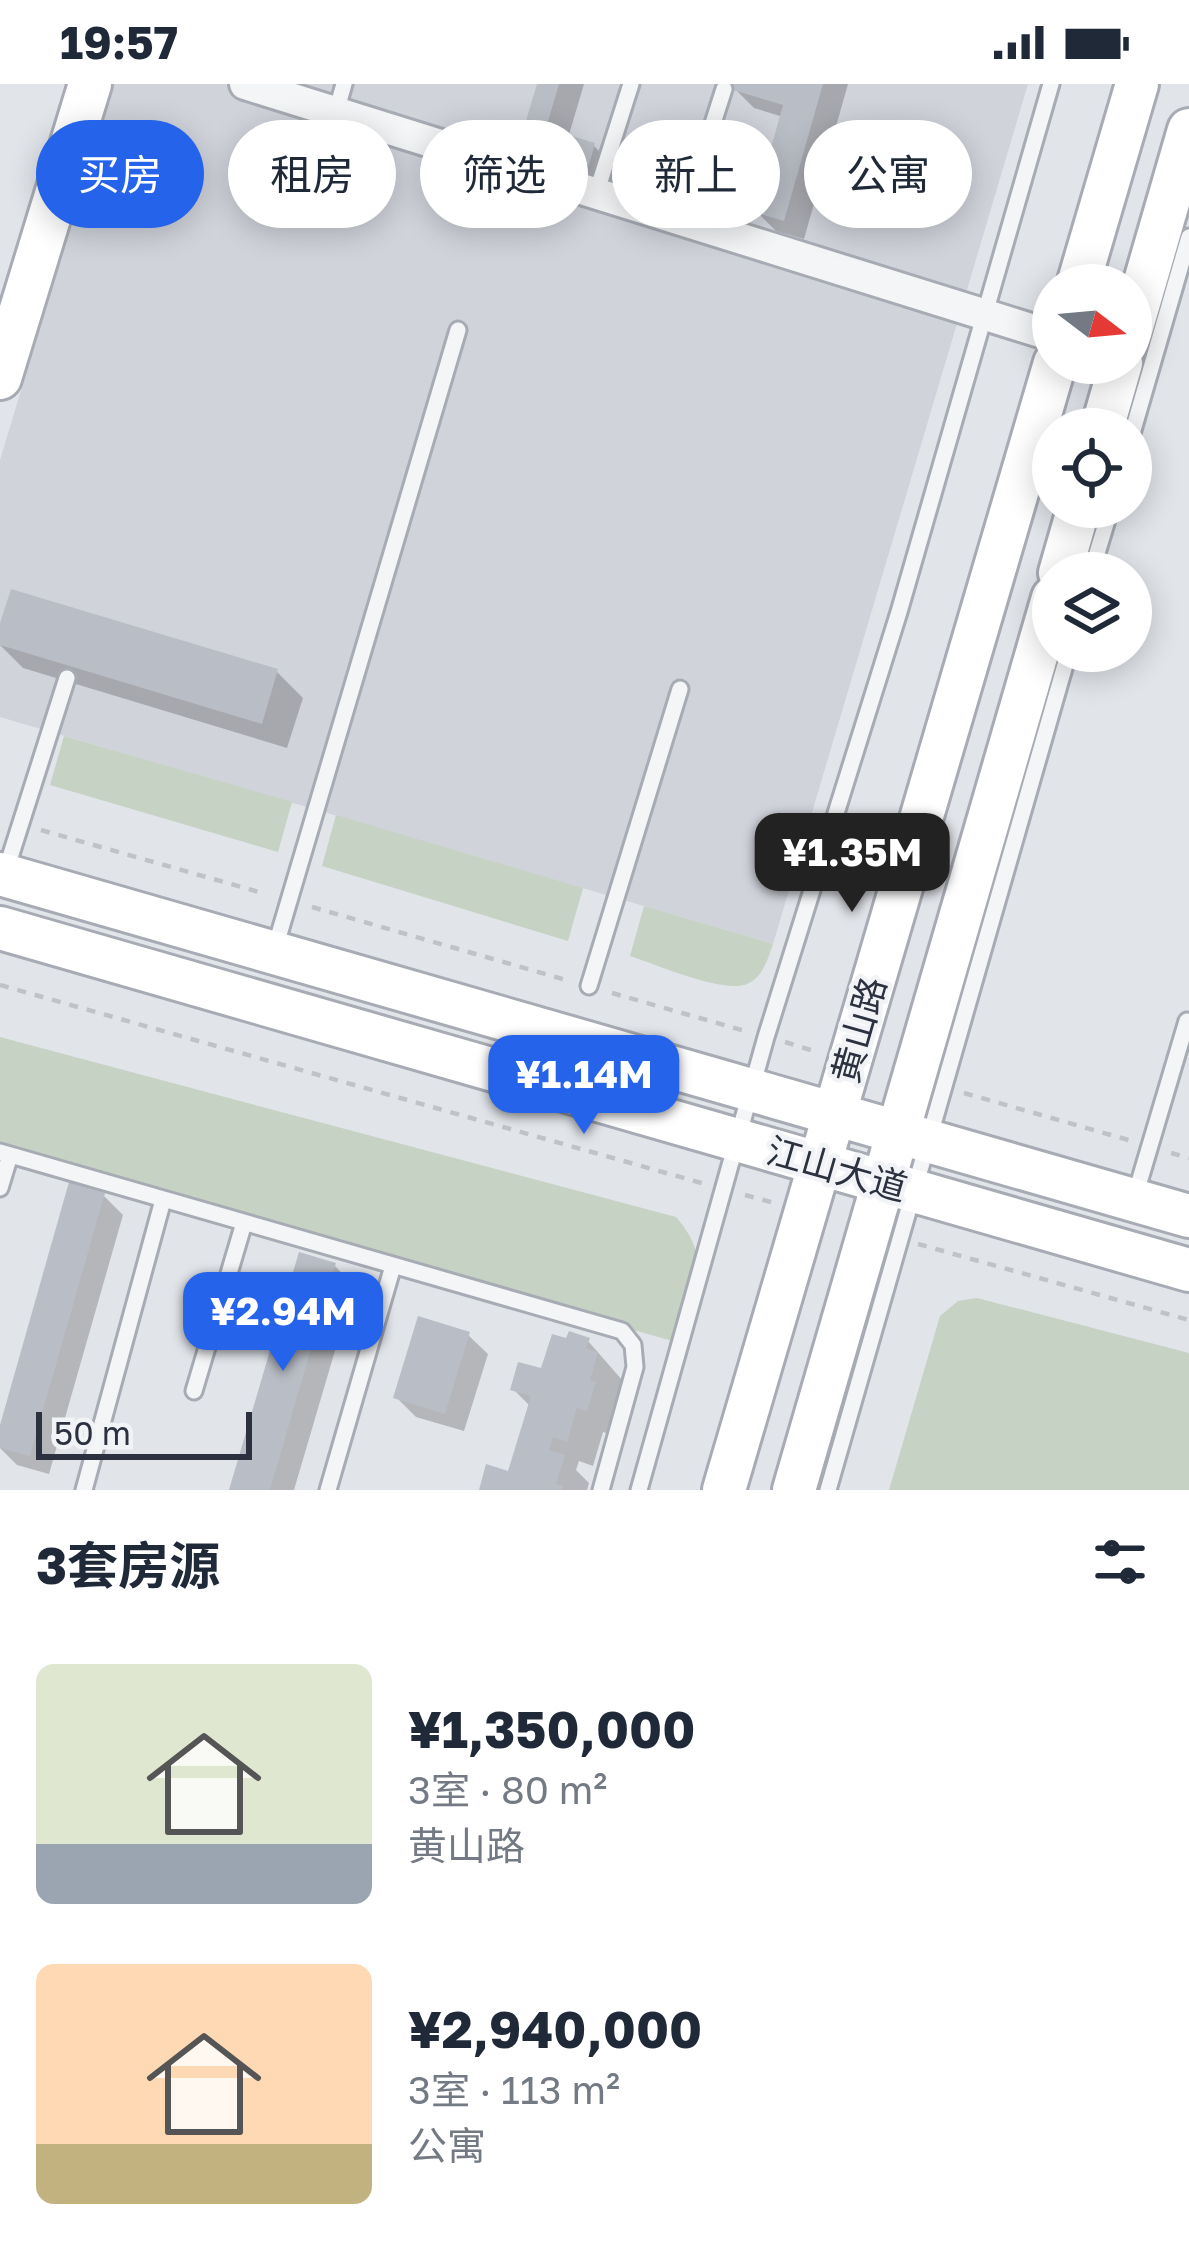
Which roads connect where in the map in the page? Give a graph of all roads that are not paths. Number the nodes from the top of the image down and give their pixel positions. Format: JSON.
{"nodes":[{"id":1,"x":69,"y":84,"type":"edge"},
{"id":2,"x":89,"y":84,"type":"edge"},
{"id":3,"x":245,"y":84,"type":"edge"},
{"id":4,"x":631,"y":84,"type":"edge"},
{"id":5,"x":1051,"y":84,"type":"edge"},
{"id":6,"x":1137,"y":84,"type":"edge"},
{"id":7,"x":724,"y":89,"type":"dead end"},
{"id":8,"x":340,"y":98,"type":"edge"},
{"id":9,"x":714,"y":120,"type":"edge"},
{"id":10,"x":1189,"y":130,"type":"edge"},
{"id":11,"x":596,"y":194,"type":"junction"},
{"id":12,"x":612,"y":199,"type":"edge"},
{"id":13,"x":708,"y":228,"type":"edge"},
{"id":14,"x":1189,"y":237,"type":"edge"},
{"id":15,"x":1084,"y":264,"type":"edge"},
{"id":16,"x":1150,"y":264,"type":"edge"},
{"id":17,"x":0,"y":310,"type":"edge"},
{"id":18,"x":985,"y":315,"type":"junction"},
{"id":19,"x":458,"y":330,"type":"dead end"},
{"id":20,"x":1032,"y":330,"type":"edge"},
{"id":21,"x":0,"y":378,"type":"edge"},
{"id":22,"x":1049,"y":384,"type":"edge"},
{"id":23,"x":1139,"y":408,"type":"edge"},
{"id":24,"x":1034,"y":672,"type":"edge"},
{"id":25,"x":1062,"y":672,"type":"edge"},
{"id":26,"x":67,"y":678,"type":"dead end"},
{"id":27,"x":680,"y":689,"type":"dead end"},
{"id":28,"x":2,"y":875,"type":"edge"},
{"id":29,"x":0,"y":928,"type":"edge"},
{"id":30,"x":274,"y":953,"type":"junction"},
{"id":31,"x":589,"y":986,"type":"dead end"},
{"id":32,"x":1187,"y":1021,"type":"edge"},
{"id":33,"x":751,"y":1091,"type":"junction"},
{"id":34,"x":834,"y":1115,"type":"junction"},
{"id":35,"x":913,"y":1138,"type":"junction"},
{"id":36,"x":737,"y":1140,"type":"junction"},
{"id":37,"x":5,"y":1153,"type":"edge"},
{"id":38,"x":820,"y":1164,"type":"junction"},
{"id":39,"x":0,"y":1188,"type":"edge"},
{"id":40,"x":899,"y":1188,"type":"junction"},
{"id":41,"x":163,"y":1200,"type":"junction"},
{"id":42,"x":1134,"y":1201,"type":"junction"},
{"id":43,"x":1189,"y":1216,"type":"edge"},
{"id":44,"x":244,"y":1223,"type":"junction"},
{"id":45,"x":392,"y":1266,"type":"junction"},
{"id":46,"x":1189,"y":1270,"type":"edge"},
{"id":47,"x":194,"y":1391,"type":"dead end"},
{"id":48,"x":84,"y":1490,"type":"edge"},
{"id":49,"x":328,"y":1490,"type":"edge"},
{"id":50,"x":601,"y":1490,"type":"edge"},
{"id":51,"x":639,"y":1490,"type":"edge"},
{"id":52,"x":724,"y":1490,"type":"edge"},
{"id":53,"x":794,"y":1490,"type":"edge"},
{"id":54,"x":828,"y":1490,"type":"edge"}],
"edges":[{"from":1,"to":17,"type":"main road"},
{"from":2,"to":21,"type":"main road"},
{"from":3,"to":8,"type":"street"},
{"from":4,"to":11,"type":"lane"},
{"from":5,"to":18,"type":"lane"},
{"from":6,"to":15,"type":"main road"},
{"from":7,"to":9,"type":"lane"},
{"from":8,"to":11,"type":"street"},
{"from":10,"to":16,"type":"main road"},
{"from":11,"to":12,"type":"street"},
{"from":13,"to":18,"type":"street"},
{"from":14,"to":23,"type":"lane"},
{"from":18,"to":20,"type":"street"},
{"from":18,"to":33,"type":"lane"},
{"from":19,"to":30,"type":"lane"},
{"from":22,"to":34,"type":"main road","name":"黄山路"},
{"from":24,"to":35,"type":"main road","name":"黄山路"},
{"from":25,"to":35,"type":"lane"},
{"from":26,"to":28,"type":"lane"},
{"from":27,"to":31,"type":"lane"},
{"from":28,"to":30,"type":"main road","name":"江山大道"},
{"from":29,"to":36,"type":"main road","name":"江山大道"},
{"from":30,"to":33,"type":"main road","name":"江山大道"},
{"from":32,"to":42,"type":"lane"},
{"from":33,"to":34,"type":"main road","name":"江山大道"},
{"from":33,"to":36,"type":"lane"},
{"from":34,"to":35,"type":"main road","name":"江山大道"},
{"from":34,"to":38,"type":"main road","name":"黄山路"},
{"from":35,"to":40,"type":"main road","name":"黄山路"},
{"from":35,"to":42,"type":"main road","name":"江山大道"},
{"from":36,"to":38,"type":"main road","name":"江山大道"},
{"from":36,"to":51,"type":"lane"},
{"from":37,"to":39,"type":"lane"},
{"from":37,"to":41,"type":"lane"},
{"from":38,"to":40,"type":"main road","name":"江山大道"},
{"from":38,"to":52,"type":"main road","name":"黄山路"},
{"from":40,"to":46,"type":"main road","name":"江山大道"},
{"from":40,"to":53,"type":"main road","name":"黄山路"},
{"from":40,"to":54,"type":"lane"},
{"from":41,"to":44,"type":"lane"},
{"from":41,"to":48,"type":"lane"},
{"from":42,"to":43,"type":"main road","name":"江山大道"},
{"from":44,"to":45,"type":"lane"},
{"from":44,"to":47,"type":"lane"},
{"from":45,"to":49,"type":"lane"},
{"from":45,"to":50,"type":"lane"}]}
